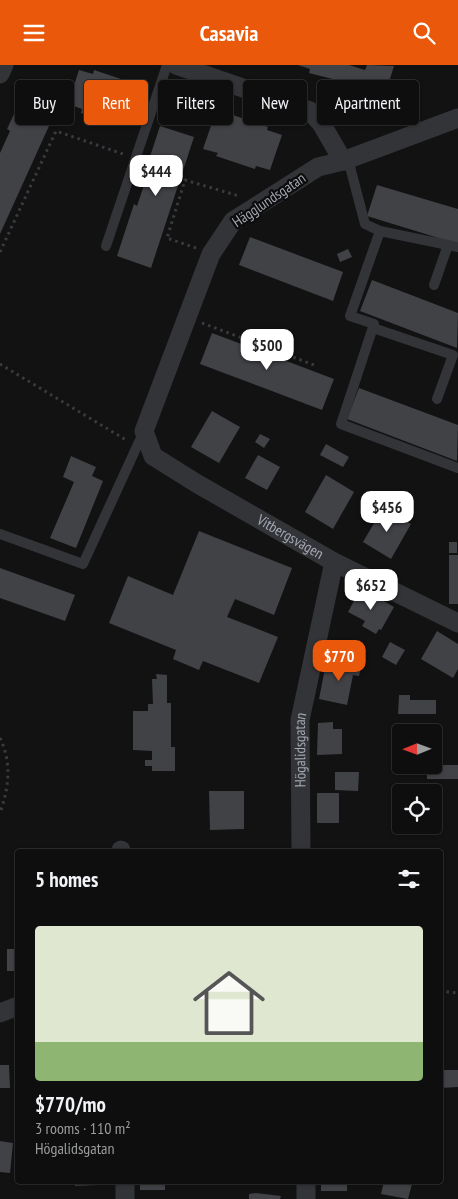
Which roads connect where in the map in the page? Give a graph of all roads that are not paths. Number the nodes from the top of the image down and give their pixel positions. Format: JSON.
{"nodes":[{"id":1,"x":4,"y":65,"type":"edge"},
{"id":2,"x":167,"y":65,"type":"edge"},
{"id":3,"x":176,"y":65,"type":"edge"},
{"id":4,"x":0,"y":73,"type":"edge"},
{"id":5,"x":458,"y":118,"type":"edge"},
{"id":6,"x":346,"y":160,"type":"junction"},
{"id":7,"x":380,"y":231,"type":"junction"},
{"id":8,"x":106,"y":246,"type":"dead end"},
{"id":9,"x":453,"y":246,"type":"edge"},
{"id":10,"x":434,"y":285,"type":"dead end"},
{"id":11,"x":373,"y":328,"type":"junction"},
{"id":12,"x":437,"y":399,"type":"dead end"},
{"id":13,"x":137,"y":437,"type":"junction"},
{"id":14,"x":458,"y":468,"type":"edge"},
{"id":15,"x":0,"y":534,"type":"edge"},
{"id":16,"x":334,"y":562,"type":"junction"},
{"id":17,"x":458,"y":623,"type":"edge"},
{"id":18,"x":301,"y":849,"type":"edge"},
{"id":19,"x":15,"y":1007,"type":"edge"},
{"id":20,"x":0,"y":1013,"type":"edge"},
{"id":21,"x":125,"y":1184,"type":"edge"},
{"id":22,"x":306,"y":1184,"type":"edge"},
{"id":23,"x":124,"y":1199,"type":"edge"},
{"id":24,"x":306,"y":1199,"type":"edge"}],
"edges":[{"from":1,"to":4,"type":"street"},
{"from":2,"to":8,"type":"lane"},
{"from":3,"to":6,"type":"street"},
{"from":5,"to":6,"type":"street","name":"Hägglundsgatan"},
{"from":6,"to":7,"type":"lane"},
{"from":6,"to":13,"type":"street","name":"Hägglundsgatan"},
{"from":7,"to":9,"type":"lane"},
{"from":7,"to":11,"type":"lane"},
{"from":9,"to":10,"type":"lane"},
{"from":11,"to":12,"type":"lane"},
{"from":11,"to":14,"type":"lane"},
{"from":13,"to":15,"type":"lane"},
{"from":13,"to":16,"type":"street","name":"Vitbergsvägen"},
{"from":16,"to":17,"type":"street","name":"Vitbergsvägen"},
{"from":16,"to":18,"type":"street","name":"Högalidsgatan"},
{"from":19,"to":20,"type":"street"},
{"from":21,"to":23,"type":"street"},
{"from":22,"to":24,"type":"street"}]}
